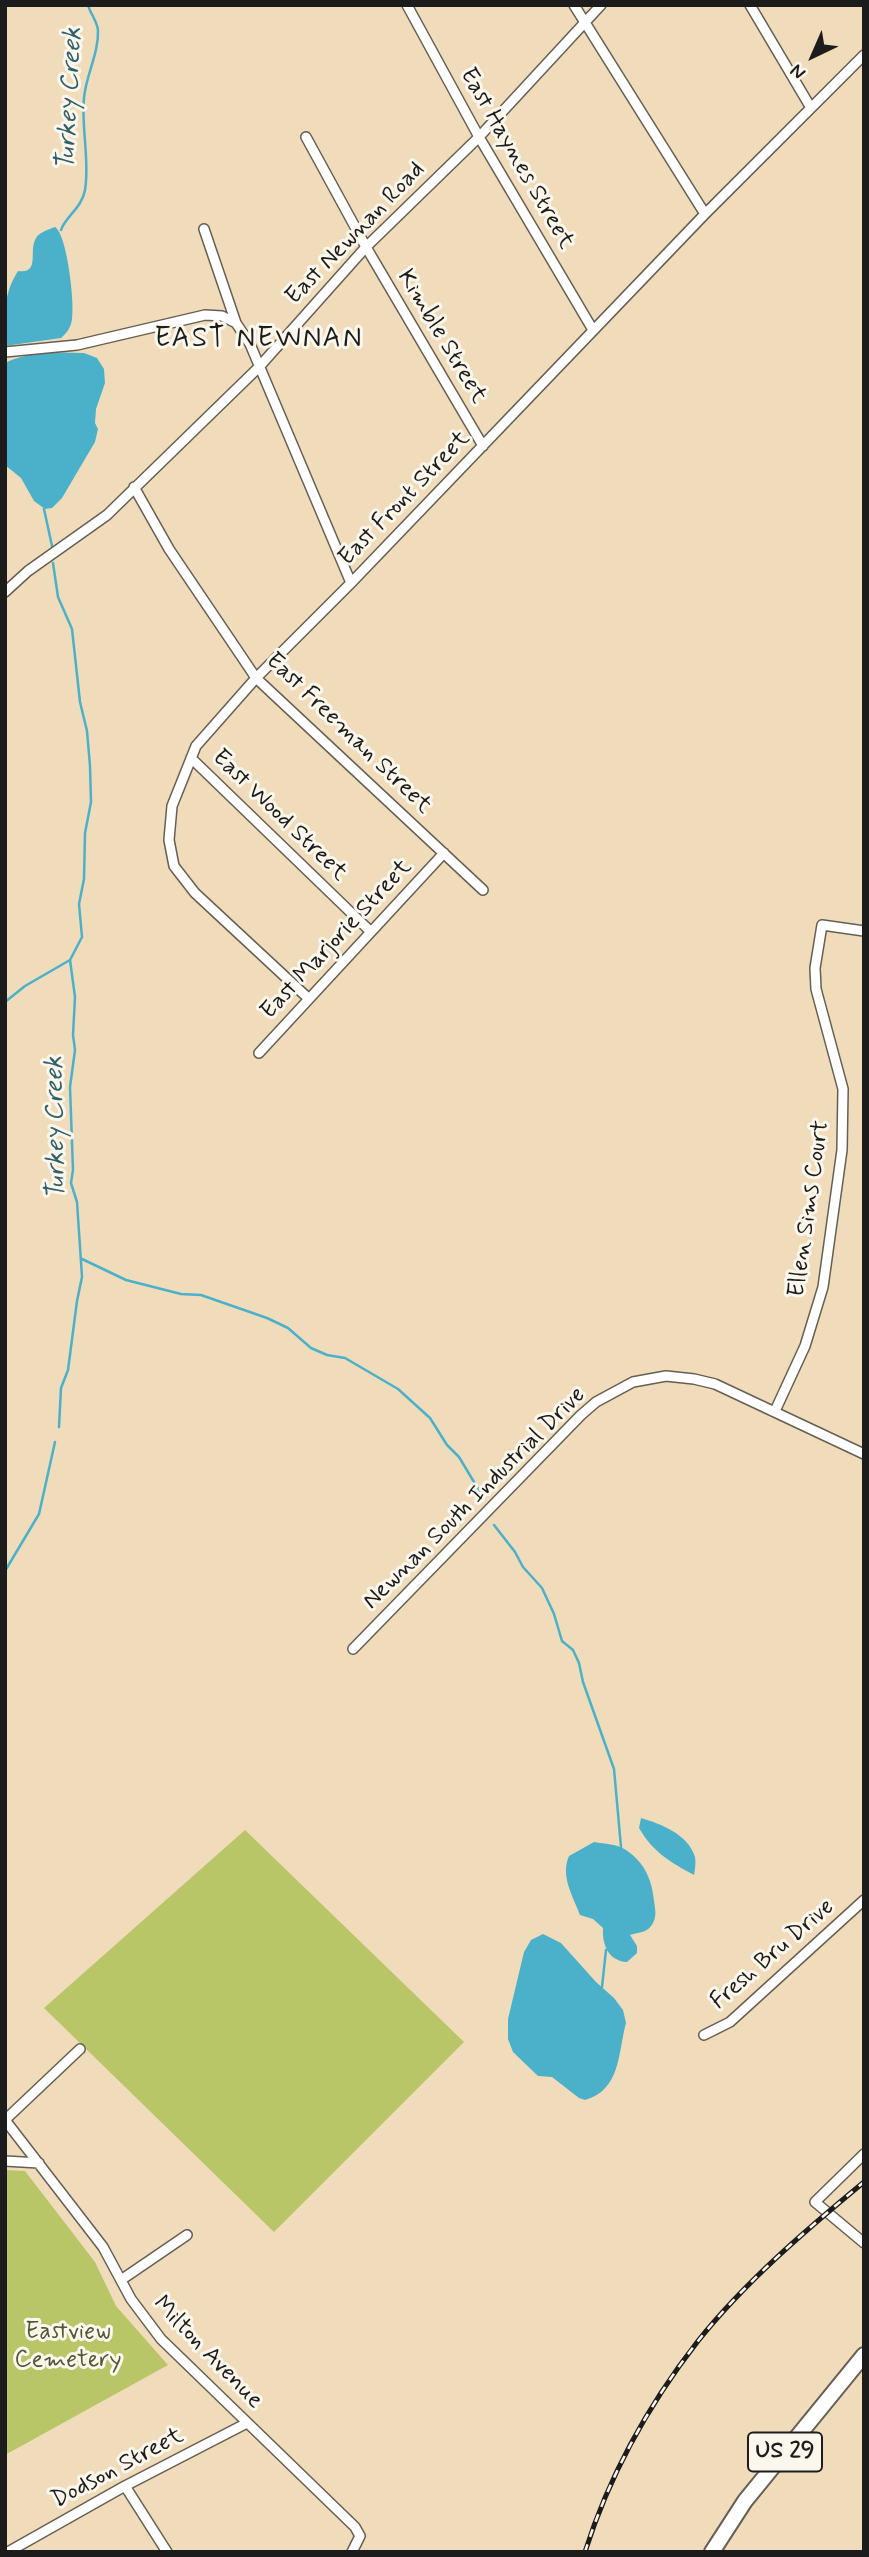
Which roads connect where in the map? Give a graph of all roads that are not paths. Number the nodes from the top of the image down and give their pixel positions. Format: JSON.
{"nodes":[{"id":1,"x":407,"y":5,"type":"edge"},
{"id":2,"x":573,"y":5,"type":"edge"},
{"id":3,"x":601,"y":5,"type":"edge"},
{"id":4,"x":750,"y":5,"type":"edge"},
{"id":5,"x":584,"y":23,"type":"junction"},
{"id":6,"x":864,"y":55,"type":"edge"},
{"id":7,"x":811,"y":108,"type":"junction"},
{"id":8,"x":306,"y":137,"type":"dead end"},
{"id":9,"x":479,"y":137,"type":"junction"},
{"id":10,"x":705,"y":214,"type":"junction"},
{"id":11,"x":204,"y":229,"type":"dead end"},
{"id":12,"x":366,"y":247,"type":"junction"},
{"id":13,"x":236,"y":323,"type":"junction"},
{"id":14,"x":593,"y":330,"type":"junction"},
{"id":15,"x":5,"y":352,"type":"edge"},
{"id":16,"x":259,"y":367,"type":"junction"},
{"id":17,"x":483,"y":446,"type":"junction"},
{"id":18,"x":134,"y":487,"type":"junction"},
{"id":19,"x":351,"y":583,"type":"junction"},
{"id":20,"x":5,"y":592,"type":"edge"},
{"id":21,"x":256,"y":678,"type":"junction"},
{"id":22,"x":191,"y":758,"type":"junction"},
{"id":23,"x":444,"y":853,"type":"junction"},
{"id":24,"x":483,"y":890,"type":"dead end"},
{"id":25,"x":370,"y":931,"type":"junction"},
{"id":26,"x":864,"y":931,"type":"edge"},
{"id":27,"x":308,"y":998,"type":"junction"},
{"id":28,"x":259,"y":1053,"type":"dead end"},
{"id":29,"x":775,"y":1411,"type":"junction"},
{"id":30,"x":864,"y":1454,"type":"edge"},
{"id":31,"x":353,"y":1649,"type":"dead end"},
{"id":32,"x":864,"y":1900,"type":"edge"},
{"id":33,"x":704,"y":2035,"type":"dead end"},
{"id":34,"x":80,"y":2049,"type":"dead end"},
{"id":35,"x":5,"y":2120,"type":"edge"},
{"id":36,"x":864,"y":2154,"type":"edge"},
{"id":37,"x":5,"y":2161,"type":"edge"},
{"id":38,"x":39,"y":2163,"type":"junction"},
{"id":39,"x":187,"y":2235,"type":"dead end"},
{"id":40,"x":864,"y":2243,"type":"edge"},
{"id":41,"x":121,"y":2280,"type":"junction"},
{"id":42,"x":864,"y":2355,"type":"edge"},
{"id":43,"x":247,"y":2423,"type":"junction"},
{"id":44,"x":125,"y":2486,"type":"junction"},
{"id":45,"x":8,"y":2552,"type":"edge"},
{"id":46,"x":167,"y":2552,"type":"edge"},
{"id":47,"x":352,"y":2552,"type":"edge"},
{"id":48,"x":712,"y":2552,"type":"edge"}],
"edges":[{"from":1,"to":9,"type":"street","name":"East Haynes Street"},
{"from":2,"to":5,"type":"street"},
{"from":3,"to":5,"type":"street","name":"East Newnan Road"},
{"from":4,"to":7,"type":"street"},
{"from":5,"to":9,"type":"street","name":"East Newnan Road"},
{"from":5,"to":10,"type":"street"},
{"from":6,"to":7,"type":"street","name":"East Front Street"},
{"from":7,"to":10,"type":"street","name":"East Front Street"},
{"from":8,"to":12,"type":"street","name":"Kimble Street"},
{"from":9,"to":12,"type":"street","name":"East Newnan Road"},
{"from":9,"to":14,"type":"street","name":"East Haynes Street"},
{"from":10,"to":14,"type":"street","name":"East Front Street"},
{"from":11,"to":13,"type":"street"},
{"from":12,"to":16,"type":"street","name":"East Newnan Road"},
{"from":12,"to":17,"type":"street","name":"Kimble Street"},
{"from":13,"to":15,"type":"street"},
{"from":13,"to":16,"type":"street"},
{"from":14,"to":17,"type":"street","name":"East Front Street"},
{"from":16,"to":18,"type":"street","name":"East Newnan Road"},
{"from":16,"to":19,"type":"street"},
{"from":17,"to":19,"type":"street","name":"East Front Street"},
{"from":18,"to":20,"type":"street","name":"East Newnan Road"},
{"from":18,"to":21,"type":"street","name":"East Freeman Street"},
{"from":19,"to":21,"type":"street","name":"East Front Street"},
{"from":21,"to":22,"type":"street","name":"East Front Street"},
{"from":21,"to":23,"type":"street","name":"East Freeman Street"},
{"from":22,"to":25,"type":"street","name":"East Wood Street"},
{"from":22,"to":27,"type":"street","name":"East Front Street"},
{"from":23,"to":24,"type":"street","name":"East Freeman Street"},
{"from":23,"to":25,"type":"street","name":"East Marjorie Street"},
{"from":25,"to":27,"type":"street","name":"East Marjorie Street"},
{"from":26,"to":29,"type":"street","name":"Ellen Sims Court"},
{"from":27,"to":28,"type":"street","name":"East Marjorie Street"},
{"from":29,"to":30,"type":"street","name":"Newnan South Industrial Drive"},
{"from":29,"to":31,"type":"street","name":"Newnan South Industrial Drive"},
{"from":32,"to":33,"type":"street","name":"Fresh Bru Drive"},
{"from":34,"to":35,"type":"street"},
{"from":35,"to":38,"type":"street","name":"Milton Avenue"},
{"from":36,"to":40,"type":"street"},
{"from":37,"to":38,"type":"street"},
{"from":38,"to":41,"type":"street","name":"Milton Avenue"},
{"from":39,"to":41,"type":"street"},
{"from":41,"to":43,"type":"street","name":"Milton Avenue"},
{"from":42,"to":48,"type":"main road","number":"US 29"},
{"from":43,"to":44,"type":"street","name":"Dodson Street"},
{"from":43,"to":47,"type":"street","name":"Milton Avenue"},
{"from":44,"to":45,"type":"street","name":"Dodson Street"},
{"from":44,"to":46,"type":"street"}]}
